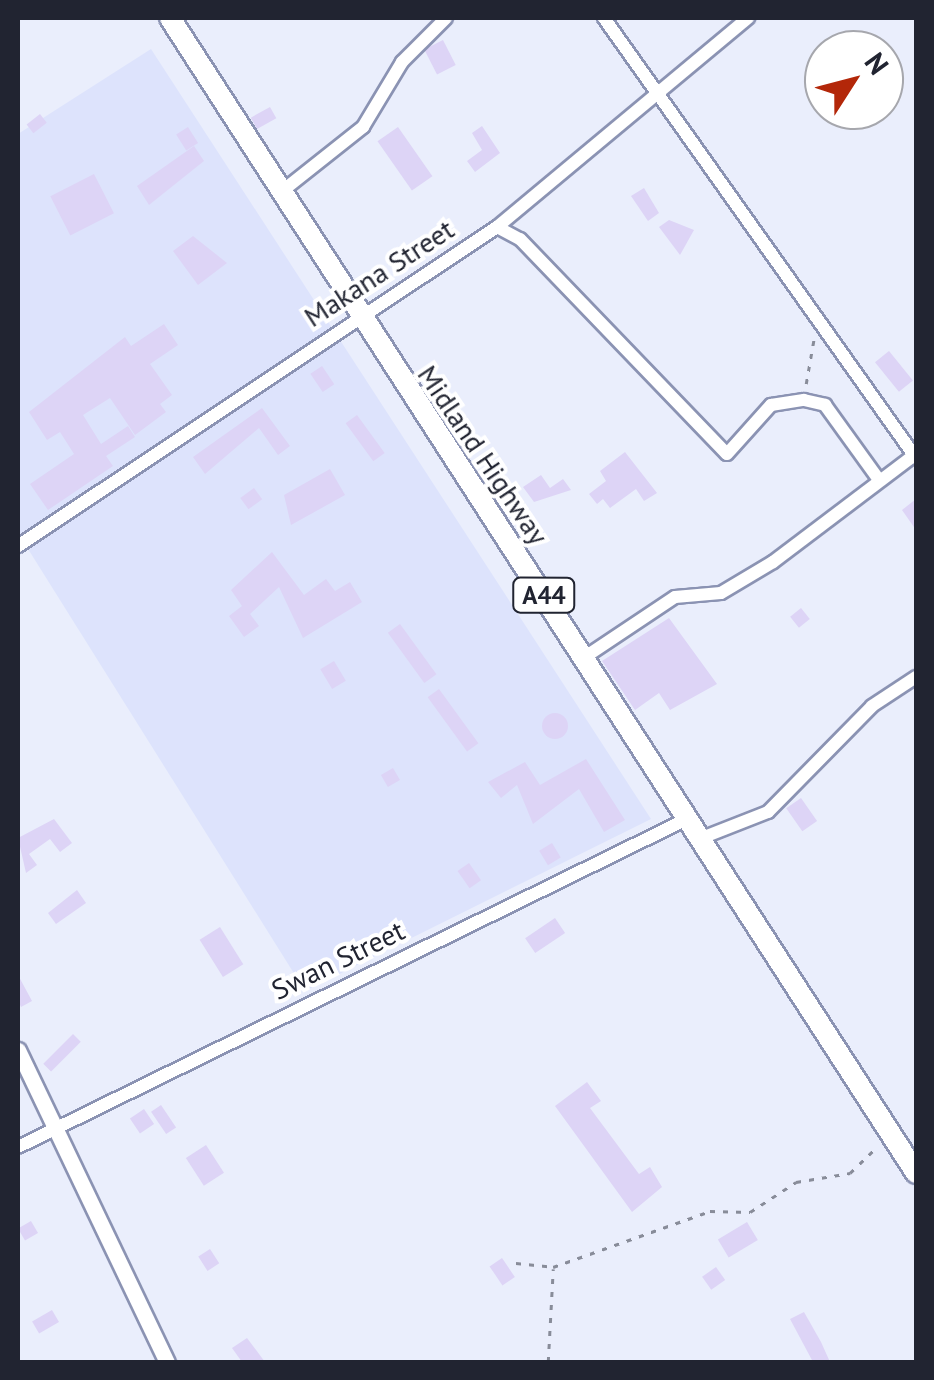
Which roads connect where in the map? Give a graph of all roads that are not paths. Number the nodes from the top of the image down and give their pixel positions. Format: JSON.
{"nodes":[{"id":1,"x":170,"y":18,"type":"edge"},
{"id":2,"x":446,"y":18,"type":"edge"},
{"id":3,"x":604,"y":18,"type":"edge"},
{"id":4,"x":748,"y":18,"type":"edge"},
{"id":5,"x":651,"y":91,"type":"junction"},
{"id":6,"x":281,"y":192,"type":"junction"},
{"id":7,"x":497,"y":227,"type":"junction"},
{"id":8,"x":355,"y":316,"type":"junction"},
{"id":9,"x":916,"y":456,"type":"edge"},
{"id":10,"x":878,"y":480,"type":"junction"},
{"id":11,"x":18,"y":546,"type":"edge"},
{"id":12,"x":585,"y":656,"type":"junction"},
{"id":13,"x":916,"y":677,"type":"edge"},
{"id":14,"x":682,"y":821,"type":"junction"},
{"id":15,"x":699,"y":839,"type":"junction"},
{"id":16,"x":18,"y":1050,"type":"edge"},
{"id":17,"x":60,"y":1125,"type":"junction"},
{"id":18,"x":18,"y":1147,"type":"edge"},
{"id":19,"x":916,"y":1173,"type":"edge"},
{"id":20,"x":167,"y":1362,"type":"edge"}],
"edges":[{"from":1,"to":6,"type":"main road","name":"Midland Highway","number":"A44"},
{"from":2,"to":6,"type":"street"},
{"from":3,"to":5,"type":"street"},
{"from":4,"to":5,"type":"street","name":"Makana Street"},
{"from":5,"to":7,"type":"street","name":"Makana Street"},
{"from":5,"to":9,"type":"street"},
{"from":6,"to":8,"type":"main road","name":"Midland Highway","number":"A44"},
{"from":7,"to":8,"type":"street","name":"Makana Street"},
{"from":7,"to":10,"type":"street"},
{"from":8,"to":11,"type":"street","name":"Makana Street"},
{"from":8,"to":12,"type":"main road","name":"Midland Highway","number":"A44"},
{"from":9,"to":10,"type":"street"},
{"from":10,"to":12,"type":"street"},
{"from":12,"to":14,"type":"main road","name":"Midland Highway","number":"A44"},
{"from":13,"to":15,"type":"street"},
{"from":14,"to":15,"type":"main road","name":"Midland Highway","number":"A44"},
{"from":14,"to":17,"type":"street","name":"Swan Street"},
{"from":15,"to":19,"type":"main road","name":"Midland Highway","number":"A44"},
{"from":16,"to":17,"type":"street"},
{"from":17,"to":18,"type":"street","name":"Swan Street"},
{"from":17,"to":20,"type":"street"}]}
